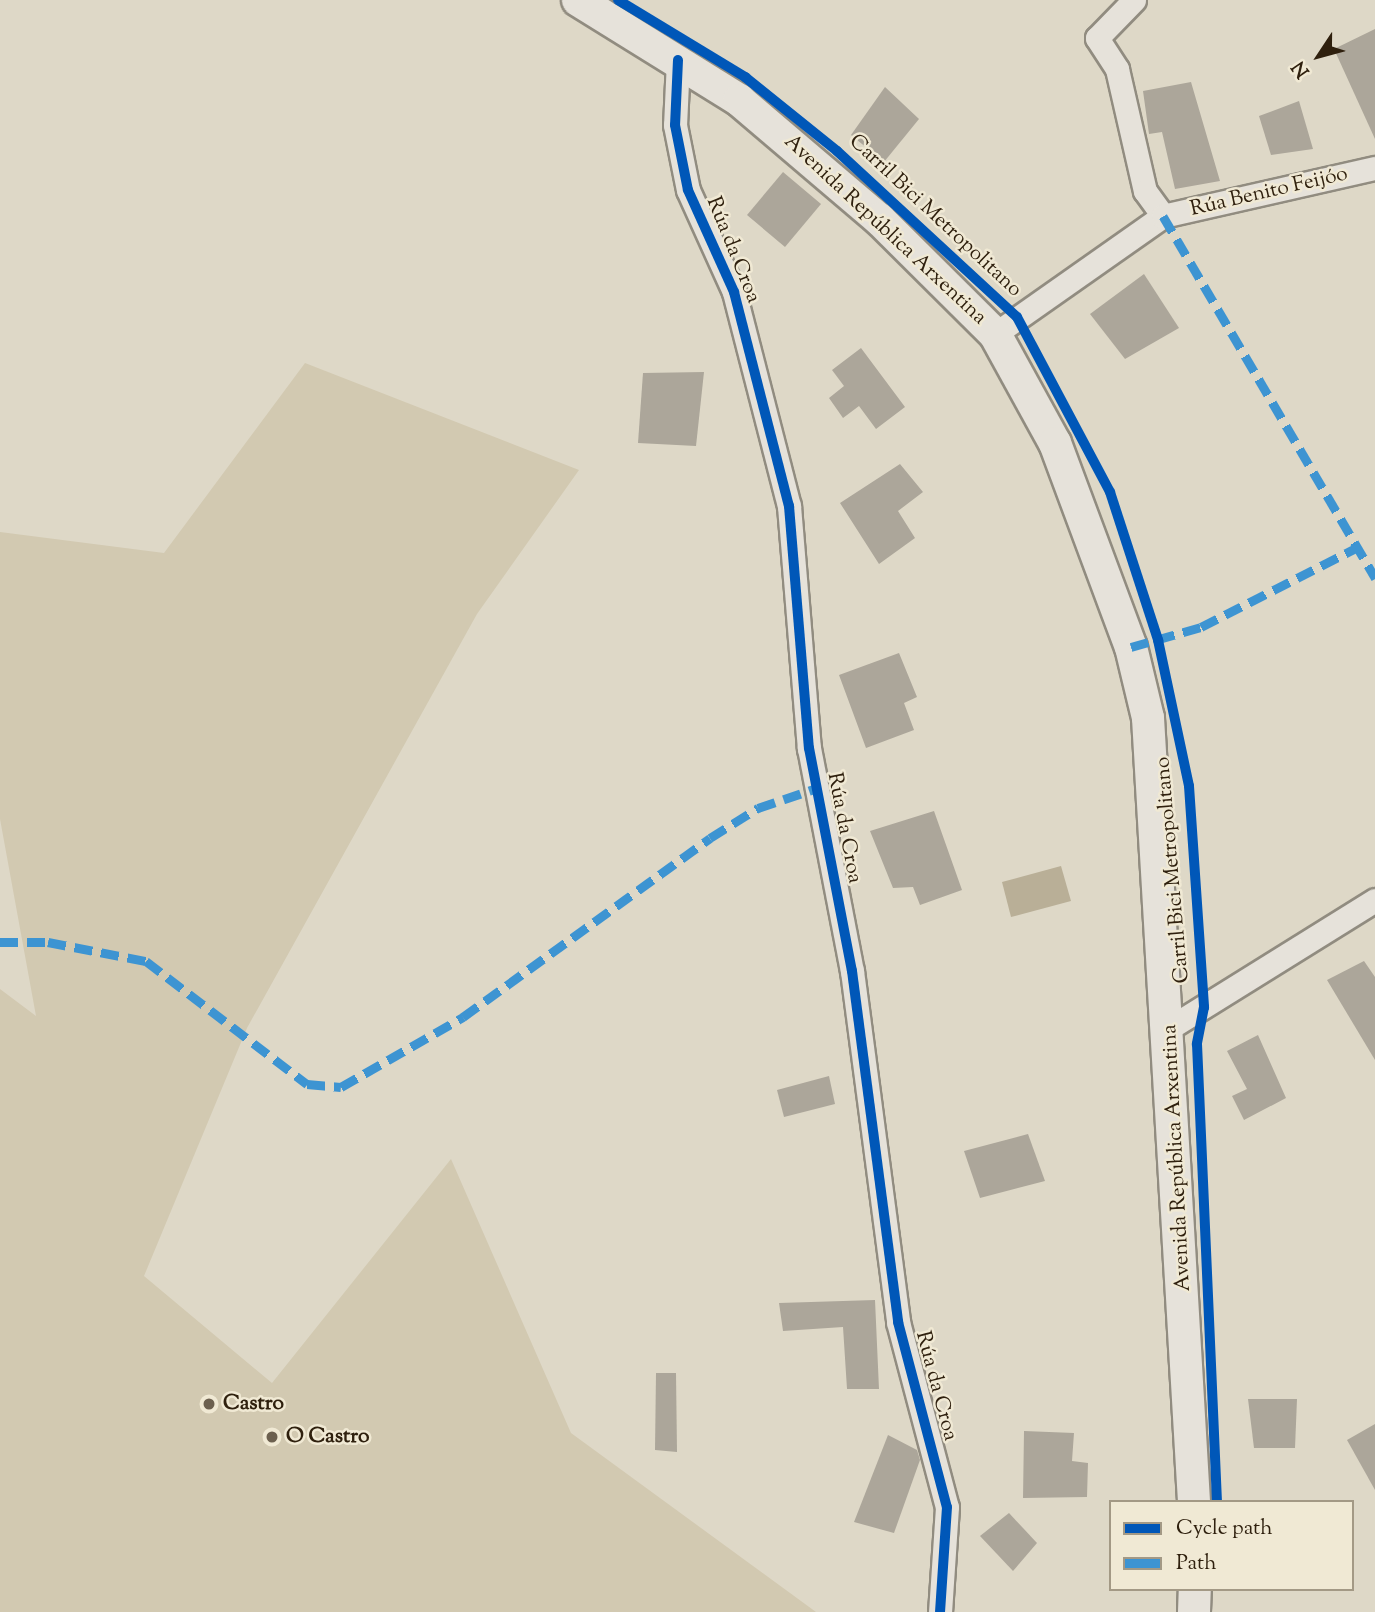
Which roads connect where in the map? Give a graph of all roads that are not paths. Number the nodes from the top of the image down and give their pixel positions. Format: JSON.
{"nodes":[{"id":1,"x":578,"y":0,"type":"edge"},
{"id":2,"x":1134,"y":0,"type":"edge"},
{"id":3,"x":678,"y":60,"type":"junction"},
{"id":4,"x":1375,"y":168,"type":"edge"},
{"id":5,"x":1164,"y":216,"type":"junction"},
{"id":6,"x":995,"y":334,"type":"junction"},
{"id":7,"x":1375,"y":900,"type":"edge"},
{"id":8,"x":1171,"y":1027,"type":"junction"},
{"id":9,"x":1194,"y":1500,"type":"edge"},
{"id":10,"x":1195,"y":1591,"type":"edge"},
{"id":11,"x":940,"y":1612,"type":"edge"},
{"id":12,"x":1194,"y":1612,"type":"edge"}],
"edges":[{"from":1,"to":3,"type":"main road","name":"Avenida República Arxentina"},
{"from":2,"to":5,"type":"street","name":"Rúa Benito Feijóo"},
{"from":3,"to":6,"type":"main road","name":"Avenida República Arxentina"},
{"from":3,"to":11,"type":"street","name":"Rúa da Croa"},
{"from":4,"to":5,"type":"street","name":"Rúa Benito Feijóo"},
{"from":5,"to":6,"type":"street","name":"Rúa Benito Feijóo"},
{"from":6,"to":8,"type":"main road","name":"Avenida República Arxentina"},
{"from":7,"to":8,"type":"street"},
{"from":8,"to":9,"type":"main road","name":"Avenida República Arxentina"},
{"from":10,"to":12,"type":"main road"}]}
